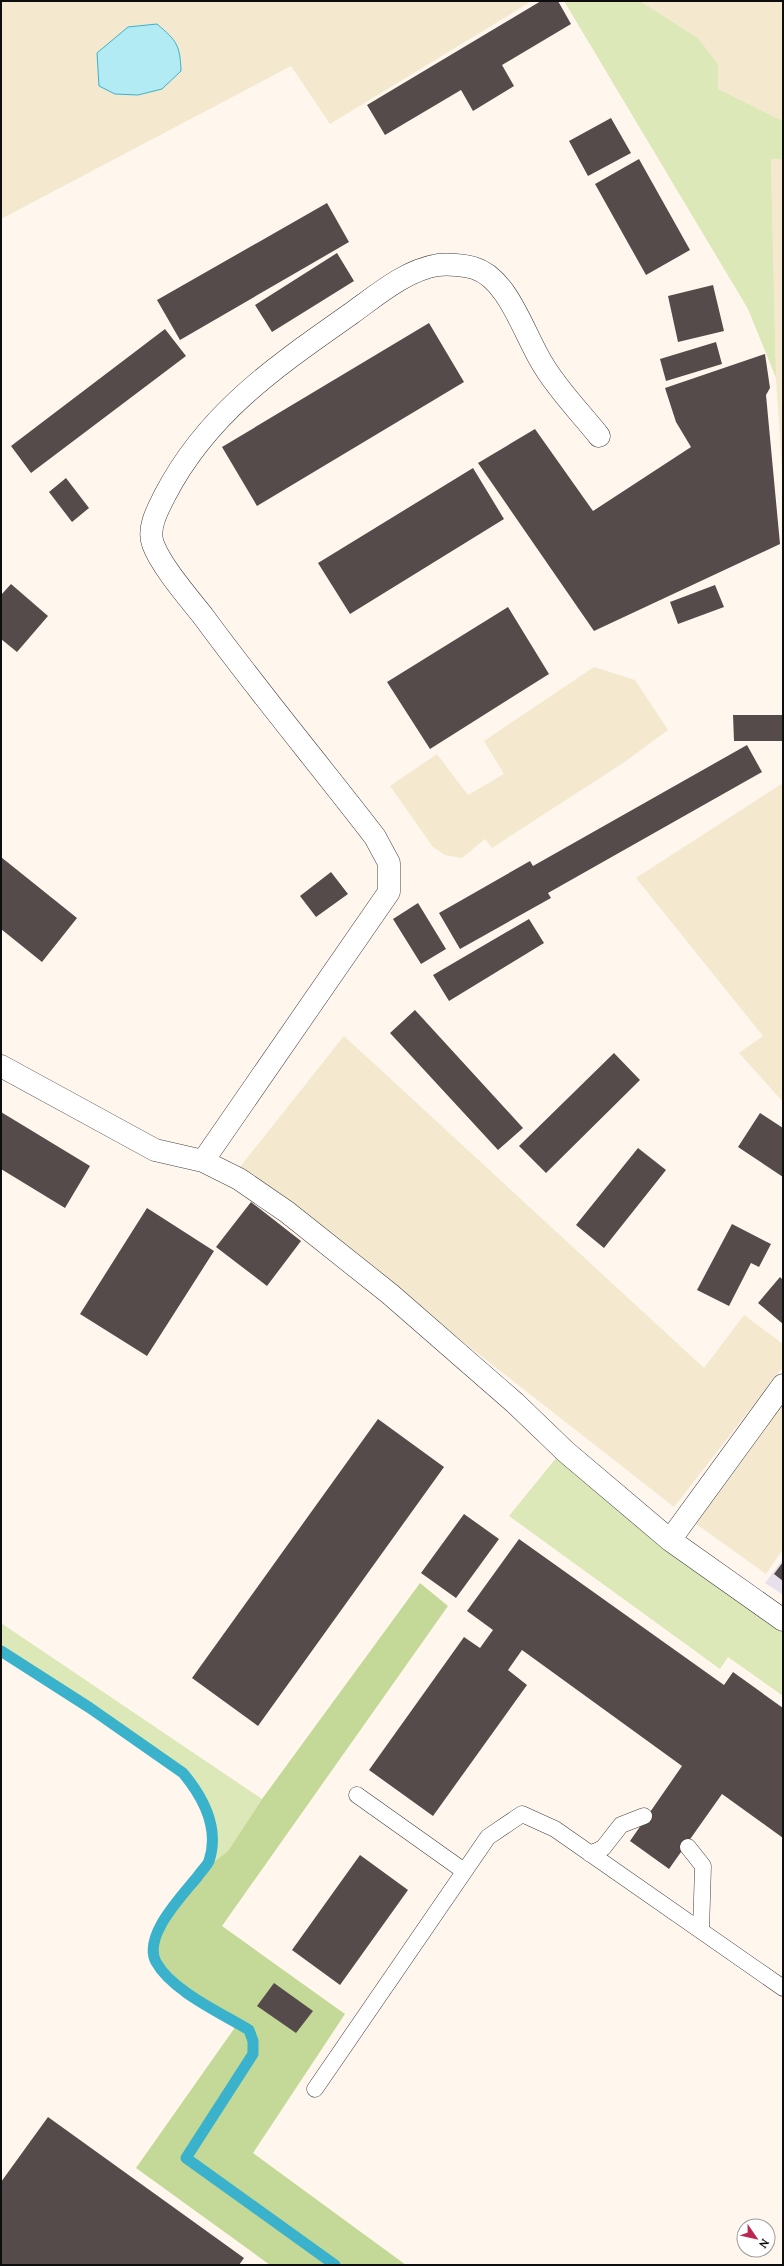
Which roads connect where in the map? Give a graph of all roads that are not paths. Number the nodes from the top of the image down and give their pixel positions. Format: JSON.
{"nodes":[{"id":1,"x":599,"y":436,"type":"dead end"},
{"id":2,"x":1,"y":1066,"type":"edge"},
{"id":3,"x":203,"y":1161,"type":"junction"},
{"id":4,"x":783,"y":1384,"type":"edge"},
{"id":5,"x":670,"y":1540,"type":"junction"},
{"id":6,"x":783,"y":1620,"type":"edge"},
{"id":7,"x":357,"y":1795,"type":"dead end"},
{"id":8,"x":644,"y":1816,"type":"dead end"},
{"id":9,"x":688,"y":1847,"type":"dead end"},
{"id":10,"x":590,"y":1854,"type":"junction"},
{"id":11,"x":464,"y":1871,"type":"junction"},
{"id":12,"x":701,"y":1931,"type":"junction"},
{"id":13,"x":783,"y":1988,"type":"edge"},
{"id":14,"x":315,"y":2088,"type":"dead end"}],
"edges":[{"from":1,"to":3,"type":"street"},
{"from":2,"to":3,"type":"street"},
{"from":3,"to":5,"type":"street"},
{"from":4,"to":5,"type":"street"},
{"from":5,"to":6,"type":"street"},
{"from":7,"to":11,"type":"lane"},
{"from":8,"to":10,"type":"lane"},
{"from":9,"to":12,"type":"lane"},
{"from":10,"to":11,"type":"lane"},
{"from":10,"to":12,"type":"lane"},
{"from":11,"to":14,"type":"lane"},
{"from":12,"to":13,"type":"lane"}]}
